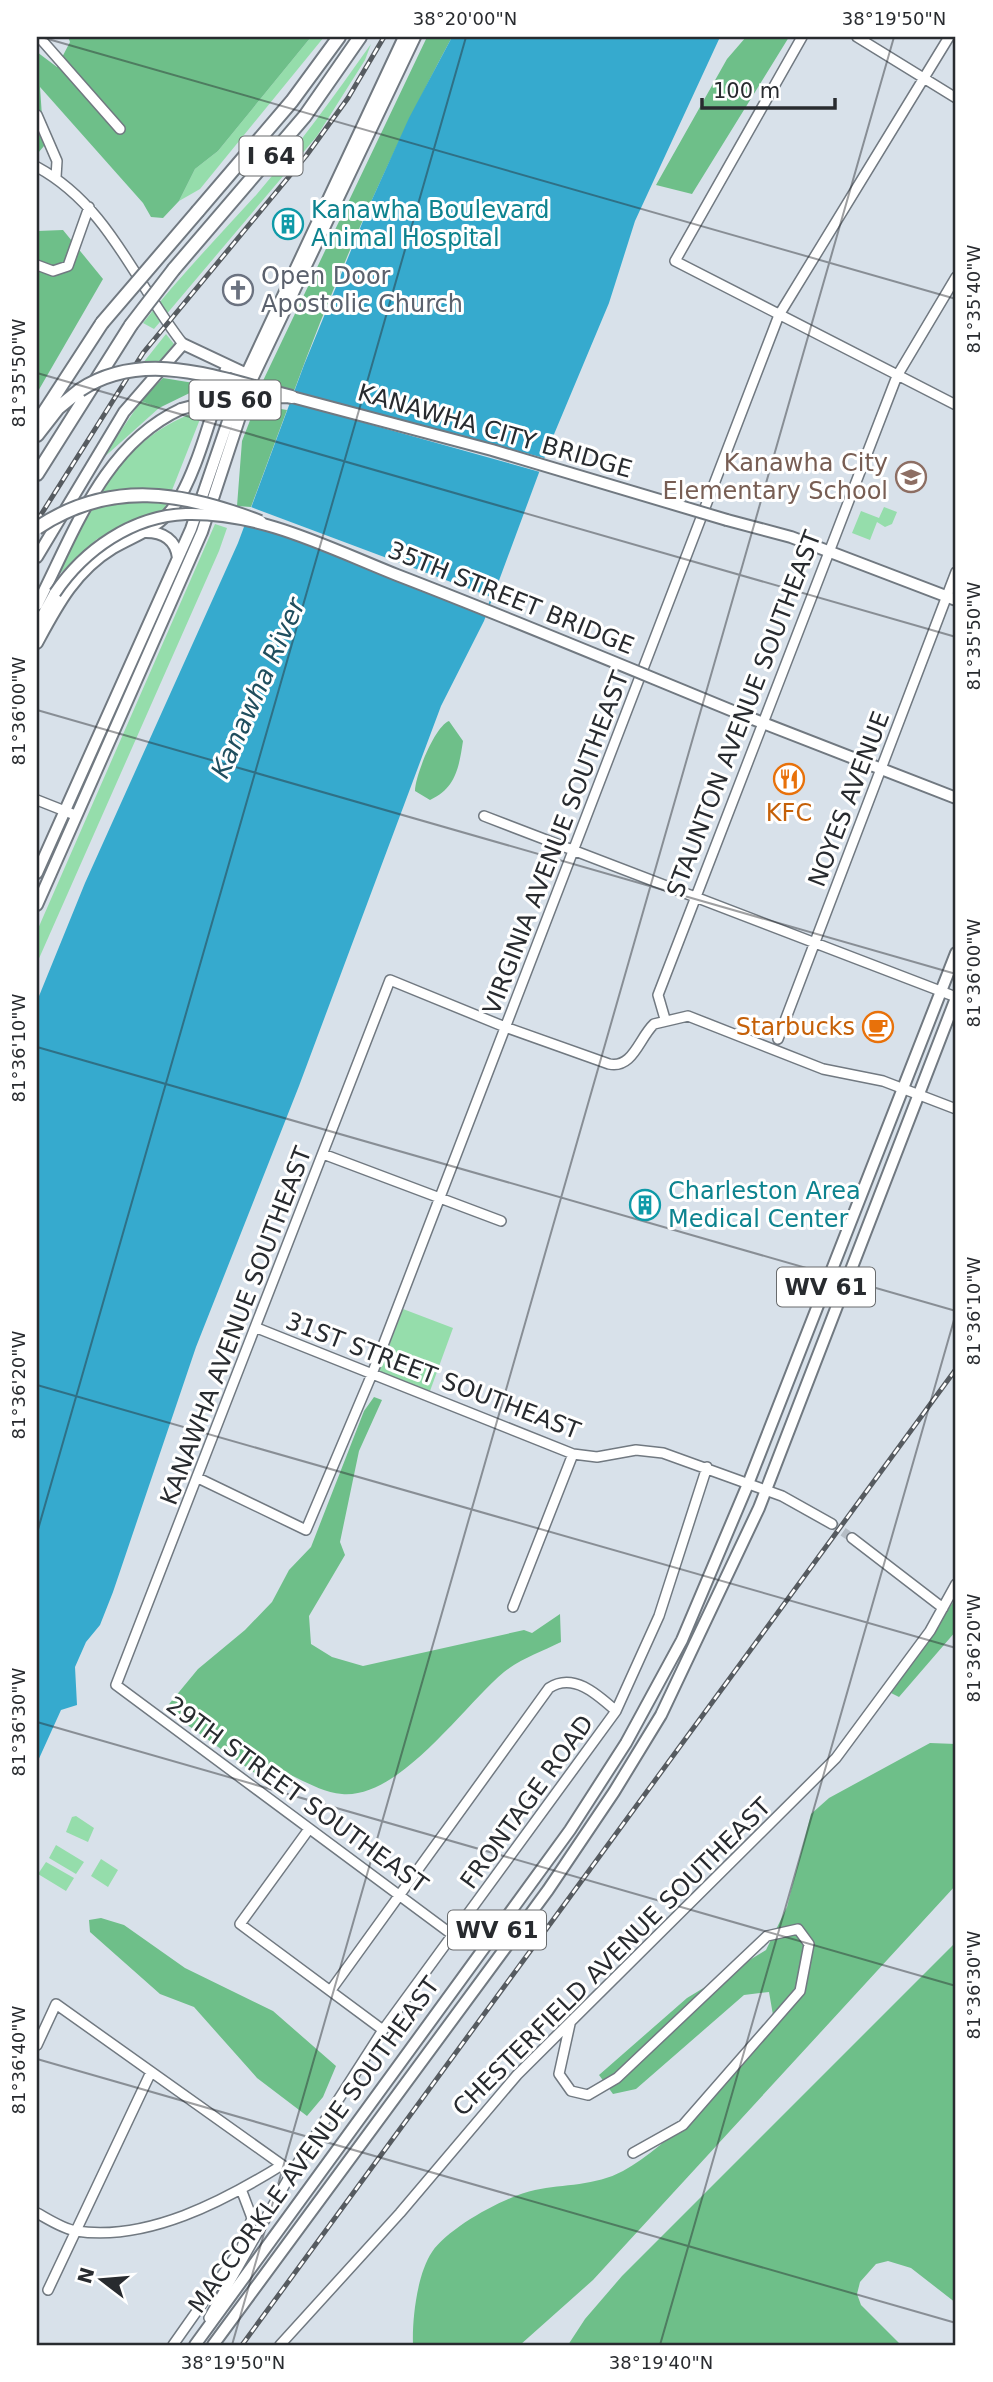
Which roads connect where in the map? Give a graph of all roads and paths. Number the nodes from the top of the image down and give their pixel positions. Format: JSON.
{"nodes":[{"id":1,"x":39,"y":37,"type":"edge"},
{"id":2,"x":340,"y":37,"type":"edge"},
{"id":3,"x":360,"y":37,"type":"edge"},
{"id":4,"x":404,"y":37,"type":"edge"},
{"id":5,"x":415,"y":37,"type":"edge"},
{"id":6,"x":802,"y":37,"type":"edge"},
{"id":7,"x":857,"y":37,"type":"edge"},
{"id":8,"x":949,"y":37,"type":"edge"},
{"id":9,"x":924,"y":78,"type":"junction"},
{"id":10,"x":956,"y":98,"type":"edge"},
{"id":11,"x":37,"y":116,"type":"edge"},
{"id":12,"x":120,"y":129,"type":"dead end"},
{"id":13,"x":37,"y":167,"type":"edge"},
{"id":14,"x":56,"y":177,"type":"junction"},
{"id":15,"x":89,"y":207,"type":"junction"},
{"id":16,"x":37,"y":265,"type":"edge"},
{"id":17,"x":956,"y":277,"type":"edge"},
{"id":18,"x":779,"y":315,"type":"junction"},
{"id":19,"x":183,"y":344,"type":"junction"},
{"id":20,"x":227,"y":366,"type":"junction"},
{"id":21,"x":250,"y":375,"type":"junction"},
{"id":22,"x":897,"y":376,"type":"junction"},
{"id":23,"x":292,"y":397,"type":"junction"},
{"id":24,"x":956,"y":405,"type":"edge"},
{"id":25,"x":37,"y":423,"type":"edge"},
{"id":26,"x":37,"y":435,"type":"edge"},
{"id":27,"x":37,"y":474,"type":"edge"},
{"id":28,"x":260,"y":522,"type":"junction"},
{"id":29,"x":37,"y":528,"type":"edge"},
{"id":30,"x":146,"y":532,"type":"junction"},
{"id":31,"x":828,"y":553,"type":"junction"},
{"id":32,"x":37,"y":557,"type":"edge"},
{"id":33,"x":178,"y":559,"type":"junction"},
{"id":34,"x":956,"y":572,"type":"edge"},
{"id":35,"x":951,"y":598,"type":"edge"},
{"id":36,"x":37,"y":605,"type":"edge"},
{"id":37,"x":37,"y":626,"type":"edge"},
{"id":38,"x":37,"y":643,"type":"edge"},
{"id":39,"x":764,"y":723,"type":"junction"},
{"id":40,"x":881,"y":769,"type":"junction"},
{"id":41,"x":956,"y":799,"type":"edge"},
{"id":42,"x":37,"y":800,"type":"edge"},
{"id":43,"x":69,"y":813,"type":"junction"},
{"id":44,"x":484,"y":816,"type":"dead end"},
{"id":45,"x":575,"y":850,"type":"junction"},
{"id":46,"x":37,"y":873,"type":"edge"},
{"id":47,"x":694,"y":896,"type":"junction"},
{"id":48,"x":37,"y":905,"type":"edge"},
{"id":49,"x":815,"y":943,"type":"junction"},
{"id":50,"x":956,"y":953,"type":"edge"},
{"id":51,"x":942,"y":992,"type":"junction"},
{"id":52,"x":956,"y":998,"type":"edge"},
{"id":53,"x":664,"y":1019,"type":"junction"},
{"id":54,"x":505,"y":1027,"type":"junction"},
{"id":55,"x":778,"y":1039,"type":"dead end"},
{"id":56,"x":904,"y":1088,"type":"junction"},
{"id":57,"x":919,"y":1094,"type":"junction"},
{"id":58,"x":956,"y":1110,"type":"edge"},
{"id":59,"x":323,"y":1154,"type":"junction"},
{"id":60,"x":440,"y":1198,"type":"junction"},
{"id":61,"x":501,"y":1221,"type":"dead end"},
{"id":62,"x":257,"y":1328,"type":"junction"},
{"id":63,"x":372,"y":1374,"type":"junction"},
{"id":64,"x":573,"y":1454,"type":"junction"},
{"id":65,"x":707,"y":1467,"type":"junction"},
{"id":66,"x":198,"y":1478,"type":"junction"},
{"id":67,"x":748,"y":1485,"type":"junction"},
{"id":68,"x":765,"y":1491,"type":"junction"},
{"id":69,"x":832,"y":1524,"type":"tunnel mouth"},
{"id":70,"x":852,"y":1538,"type":"tunnel mouth"},
{"id":71,"x":956,"y":1584,"type":"edge"},
{"id":72,"x":513,"y":1607,"type":"dead end"},
{"id":73,"x":943,"y":1608,"type":"junction"},
{"id":74,"x":116,"y":1685,"type":"joint"},
{"id":75,"x":616,"y":1711,"type":"junction"},
{"id":76,"x":309,"y":1829,"type":"junction"},
{"id":77,"x":400,"y":1894,"type":"junction"},
{"id":78,"x":454,"y":1936,"type":"junction"},
{"id":79,"x":331,"y":1990,"type":"junction"},
{"id":80,"x":571,"y":2022,"type":"junction"},
{"id":81,"x":383,"y":2030,"type":"junction"},
{"id":82,"x":37,"y":2045,"type":"edge"},
{"id":83,"x":151,"y":2072,"type":"junction"},
{"id":84,"x":634,"y":2153,"type":"dead end"},
{"id":85,"x":282,"y":2165,"type":"junction"},
{"id":86,"x":292,"y":2172,"type":"junction"},
{"id":87,"x":241,"y":2189,"type":"junction"},
{"id":88,"x":37,"y":2213,"type":"edge"},
{"id":89,"x":74,"y":2231,"type":"junction"},
{"id":90,"x":48,"y":2290,"type":"dead end"},
{"id":91,"x":173,"y":2345,"type":"edge"},
{"id":92,"x":194,"y":2345,"type":"edge"},
{"id":93,"x":213,"y":2345,"type":"edge"},
{"id":94,"x":281,"y":2345,"type":"edge"}],
"edges":[{"from":1,"to":12,"type":"street"},
{"from":2,"to":25,"type":"highway","number":"I 64","bridge":true},
{"from":3,"to":27,"type":"highway","number":"I 64","bridge":true},
{"from":4,"to":21,"type":"main road","number":"US 60"},
{"from":5,"to":21,"type":"main road","number":"US 60"},
{"from":6,"to":18,"type":"street"},
{"from":7,"to":9,"type":"street"},
{"from":8,"to":9,"type":"street","name":"VIRGINIA AVENUE SOUTHEAST"},
{"from":9,"to":10,"type":"street"},
{"from":9,"to":18,"type":"street","name":"VIRGINIA AVENUE SOUTHEAST"},
{"from":11,"to":14,"type":"street"},
{"from":13,"to":14,"type":"street"},
{"from":14,"to":15,"type":"street"},
{"from":15,"to":16,"type":"street"},
{"from":15,"to":19,"type":"street"},
{"from":17,"to":22,"type":"street","name":"STAUNTON AVENUE SOUTHEAST"},
{"from":18,"to":22,"type":"street"},
{"from":18,"to":45,"type":"street","name":"VIRGINIA AVENUE SOUTHEAST"},
{"from":19,"to":20,"type":"main road"},
{"from":19,"to":32,"type":"main road"},
{"from":20,"to":21,"type":"main road"},
{"from":20,"to":30,"type":"main road"},
{"from":21,"to":33,"type":"main road","number":"US 60"},
{"from":21,"to":43,"type":"main road","number":"US 60"},
{"from":22,"to":24,"type":"street"},
{"from":22,"to":31,"type":"street","name":"STAUNTON AVENUE SOUTHEAST"},
{"from":23,"to":26,"type":"highway","bridge":true},
{"from":23,"to":31,"type":"main road","name":"KANAWHA CITY BRIDGE","bridge":true},
{"from":23,"to":36,"type":"main road","name":"KANAWHA CITY BRIDGE","bridge":true},
{"from":28,"to":29,"type":"highway","bridge":true},
{"from":28,"to":37,"type":"main road","name":"35TH STREET BRIDGE","bridge":true},
{"from":28,"to":39,"type":"main road","name":"35TH STREET BRIDGE","bridge":true},
{"from":30,"to":33,"type":"main road"},
{"from":30,"to":38,"type":"main road"},
{"from":31,"to":35,"type":"main road","name":"KANAWHA CITY BRIDGE"},
{"from":31,"to":39,"type":"street","name":"STAUNTON AVENUE SOUTHEAST"},
{"from":33,"to":43,"type":"main road","number":"US 60"},
{"from":34,"to":35,"type":"street","name":"NOYES AVENUE"},
{"from":35,"to":40,"type":"street","name":"NOYES AVENUE"},
{"from":39,"to":40,"type":"main road","name":"35TH STREET BRIDGE"},
{"from":39,"to":47,"type":"street","name":"STAUNTON AVENUE SOUTHEAST"},
{"from":40,"to":41,"type":"main road","name":"35TH STREET BRIDGE"},
{"from":40,"to":49,"type":"street","name":"NOYES AVENUE"},
{"from":42,"to":43,"type":"street"},
{"from":43,"to":46,"type":"main road","number":"US 60"},
{"from":43,"to":48,"type":"main road","number":"US 60"},
{"from":44,"to":45,"type":"street"},
{"from":45,"to":47,"type":"street"},
{"from":45,"to":54,"type":"street","name":"VIRGINIA AVENUE SOUTHEAST"},
{"from":47,"to":49,"type":"street"},
{"from":47,"to":53,"type":"street","name":"STAUNTON AVENUE SOUTHEAST"},
{"from":49,"to":51,"type":"street"},
{"from":49,"to":55,"type":"street","name":"NOYES AVENUE"},
{"from":50,"to":51,"type":"main road","name":"MACCORKLE AVENUE SOUTHEAST","number":"WV 61"},
{"from":51,"to":52,"type":"street"},
{"from":51,"to":56,"type":"main road","name":"MACCORKLE AVENUE SOUTHEAST","number":"WV 61"},
{"from":52,"to":57,"type":"main road","name":"MACCORKLE AVENUE SOUTHEAST","number":"WV 61"},
{"from":53,"to":54,"type":"street"},
{"from":53,"to":56,"type":"street"},
{"from":54,"to":59,"type":"street","name":"KANAWHA AVENUE SOUTHEAST"},
{"from":54,"to":60,"type":"street","name":"VIRGINIA AVENUE SOUTHEAST"},
{"from":56,"to":57,"type":"street"},
{"from":56,"to":67,"type":"main road","name":"MACCORKLE AVENUE SOUTHEAST","number":"WV 61"},
{"from":57,"to":58,"type":"street"},
{"from":57,"to":68,"type":"main road","name":"MACCORKLE AVENUE SOUTHEAST","number":"WV 61"},
{"from":59,"to":60,"type":"street"},
{"from":59,"to":62,"type":"street","name":"KANAWHA AVENUE SOUTHEAST"},
{"from":60,"to":61,"type":"street"},
{"from":60,"to":63,"type":"street","name":"VIRGINIA AVENUE SOUTHEAST"},
{"from":62,"to":63,"type":"street","name":"31ST STREET SOUTHEAST"},
{"from":62,"to":66,"type":"street","name":"KANAWHA AVENUE SOUTHEAST"},
{"from":63,"to":64,"type":"street","name":"31ST STREET SOUTHEAST"},
{"from":63,"to":66,"type":"street","name":"VIRGINIA AVENUE SOUTHEAST"},
{"from":64,"to":65,"type":"street","name":"31ST STREET SOUTHEAST"},
{"from":64,"to":72,"type":"street"},
{"from":65,"to":67,"type":"street","name":"31ST STREET SOUTHEAST"},
{"from":65,"to":75,"type":"street","name":"FRONTAGE ROAD"},
{"from":66,"to":74,"type":"street","name":"KANAWHA AVENUE SOUTHEAST"},
{"from":67,"to":68,"type":"street","name":"31ST STREET SOUTHEAST"},
{"from":67,"to":92,"type":"main road","name":"MACCORKLE AVENUE SOUTHEAST","number":"WV 61"},
{"from":68,"to":69,"type":"street","name":"31ST STREET SOUTHEAST"},
{"from":68,"to":93,"type":"main road","name":"MACCORKLE AVENUE SOUTHEAST","number":"WV 61"},
{"from":70,"to":73,"type":"street"},
{"from":71,"to":73,"type":"street","name":"CHESTERFIELD AVENUE SOUTHEAST"},
{"from":73,"to":80,"type":"street","name":"CHESTERFIELD AVENUE SOUTHEAST"},
{"from":74,"to":76,"type":"street","name":"29TH STREET SOUTHEAST"},
{"from":75,"to":77,"type":"street"},
{"from":75,"to":78,"type":"street","name":"FRONTAGE ROAD"},
{"from":76,"to":77,"type":"street","name":"29TH STREET SOUTHEAST"},
{"from":76,"to":79,"type":"street"},
{"from":77,"to":78,"type":"street","name":"29TH STREET SOUTHEAST"},
{"from":77,"to":79,"type":"street"},
{"from":78,"to":81,"type":"street","name":"FRONTAGE ROAD"},
{"from":79,"to":81,"type":"street"},
{"from":80,"to":84,"type":"street"},
{"from":80,"to":94,"type":"street","name":"CHESTERFIELD AVENUE SOUTHEAST"},
{"from":81,"to":86,"type":"street","name":"FRONTAGE ROAD"},
{"from":82,"to":83,"type":"street"},
{"from":83,"to":85,"type":"street"},
{"from":83,"to":89,"type":"street"},
{"from":85,"to":86,"type":"street"},
{"from":85,"to":87,"type":"street"},
{"from":86,"to":92,"type":"street","name":"FRONTAGE ROAD"},
{"from":87,"to":89,"type":"street"},
{"from":87,"to":91,"type":"street"},
{"from":88,"to":89,"type":"street"},
{"from":89,"to":90,"type":"street"}]}
